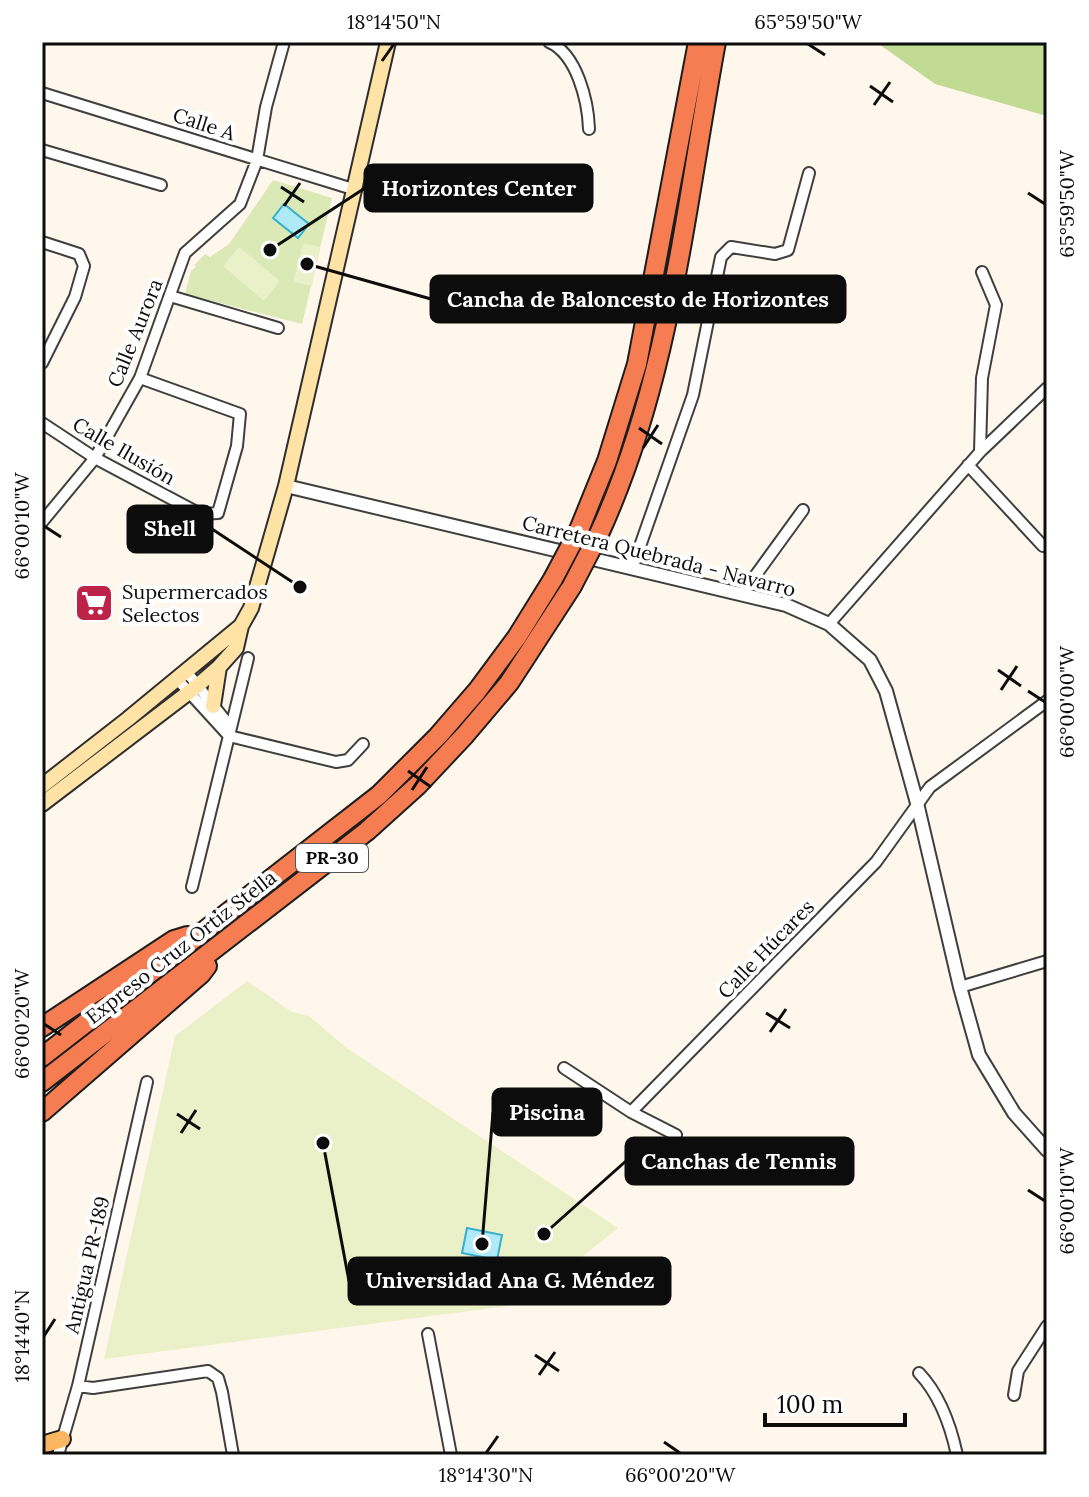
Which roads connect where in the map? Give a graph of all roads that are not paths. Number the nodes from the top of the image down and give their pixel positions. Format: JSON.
{"nodes":[{"id":1,"x":284,"y":42,"type":"edge"},
{"id":2,"x":388,"y":42,"type":"edge"},
{"id":3,"x":549,"y":42,"type":"edge"},
{"id":4,"x":691,"y":42,"type":"edge"},
{"id":5,"x":698,"y":42,"type":"edge"},
{"id":6,"x":716,"y":42,"type":"edge"},
{"id":7,"x":691,"y":82,"type":"junction"},
{"id":8,"x":42,"y":93,"type":"edge"},
{"id":9,"x":589,"y":129,"type":"dead end"},
{"id":10,"x":42,"y":150,"type":"edge"},
{"id":11,"x":257,"y":160,"type":"junction"},
{"id":12,"x":809,"y":173,"type":"dead end"},
{"id":13,"x":161,"y":185,"type":"dead end"},
{"id":14,"x":356,"y":190,"type":"junction"},
{"id":15,"x":42,"y":242,"type":"edge"},
{"id":16,"x":982,"y":272,"type":"dead end"},
{"id":17,"x":170,"y":296,"type":"junction"},
{"id":18,"x":278,"y":328,"type":"dead end"},
{"id":19,"x":42,"y":363,"type":"edge"},
{"id":20,"x":140,"y":378,"type":"junction"},
{"id":21,"x":1047,"y":388,"type":"edge"},
{"id":22,"x":42,"y":423,"type":"edge"},
{"id":23,"x":980,"y":452,"type":"junction"},
{"id":24,"x":95,"y":458,"type":"junction"},
{"id":25,"x":968,"y":465,"type":"junction"},
{"id":26,"x":286,"y":486,"type":"junction"},
{"id":27,"x":803,"y":510,"type":"dead end"},
{"id":28,"x":42,"y":522,"type":"edge"},
{"id":29,"x":1043,"y":546,"type":"dead end"},
{"id":30,"x":632,"y":569,"type":"junction"},
{"id":31,"x":742,"y":594,"type":"junction"},
{"id":32,"x":829,"y":624,"type":"junction"},
{"id":33,"x":241,"y":626,"type":"junction"},
{"id":34,"x":248,"y":658,"type":"dead end"},
{"id":35,"x":219,"y":667,"type":"junction"},
{"id":36,"x":182,"y":675,"type":"junction"},
{"id":37,"x":193,"y":689,"type":"junction"},
{"id":38,"x":1047,"y":701,"type":"edge"},
{"id":39,"x":213,"y":706,"type":"junction"},
{"id":40,"x":229,"y":736,"type":"junction"},
{"id":41,"x":363,"y":744,"type":"dead end"},
{"id":42,"x":42,"y":786,"type":"edge"},
{"id":43,"x":917,"y":803,"type":"junction"},
{"id":44,"x":42,"y":804,"type":"edge"},
{"id":45,"x":192,"y":887,"type":"dead end"},
{"id":46,"x":208,"y":928,"type":"junction"},
{"id":47,"x":224,"y":942,"type":"junction"},
{"id":48,"x":1047,"y":961,"type":"edge"},
{"id":49,"x":960,"y":987,"type":"junction"},
{"id":50,"x":42,"y":1027,"type":"edge"},
{"id":51,"x":42,"y":1057,"type":"edge"},
{"id":52,"x":564,"y":1068,"type":"dead end"},
{"id":53,"x":42,"y":1082,"type":"edge"},
{"id":54,"x":147,"y":1082,"type":"dead end"},
{"id":55,"x":42,"y":1112,"type":"edge"},
{"id":56,"x":631,"y":1112,"type":"junction"},
{"id":57,"x":676,"y":1135,"type":"dead end"},
{"id":58,"x":1047,"y":1150,"type":"edge"},
{"id":59,"x":1047,"y":1326,"type":"edge"},
{"id":60,"x":428,"y":1334,"type":"dead end"},
{"id":61,"x":919,"y":1373,"type":"dead end"},
{"id":62,"x":78,"y":1386,"type":"junction"},
{"id":63,"x":1014,"y":1395,"type":"dead end"},
{"id":64,"x":42,"y":1445,"type":"edge"},
{"id":65,"x":60,"y":1447,"type":"edge"},
{"id":66,"x":233,"y":1455,"type":"edge"},
{"id":67,"x":451,"y":1455,"type":"edge"},
{"id":68,"x":957,"y":1455,"type":"edge"}],
"edges":[{"from":1,"to":11,"type":"street","name":"Calle Aurora"},
{"from":2,"to":14,"type":"main road"},
{"from":3,"to":9,"type":"street"},
{"from":4,"to":7,"type":"highway"},
{"from":5,"to":7,"type":"highway","name":"Expreso Cruz Ortiz Stella","number":"PR-30"},
{"from":6,"to":47,"type":"highway","name":"Expreso Cruz Ortiz Stella","number":"PR-30","bridge":true},
{"from":7,"to":46,"type":"highway","name":"Expreso Cruz Ortiz Stella","number":"PR-30","bridge":true},
{"from":8,"to":11,"type":"street","name":"Calle A"},
{"from":10,"to":13,"type":"street"},
{"from":11,"to":14,"type":"street","name":"Calle A"},
{"from":11,"to":17,"type":"street","name":"Calle Aurora"},
{"from":12,"to":30,"type":"street"},
{"from":14,"to":26,"type":"main road"},
{"from":15,"to":19,"type":"street"},
{"from":16,"to":23,"type":"street"},
{"from":17,"to":18,"type":"street"},
{"from":17,"to":20,"type":"street","name":"Calle Aurora"},
{"from":20,"to":24,"type":"street","name":"Calle Aurora"},
{"from":20,"to":24,"type":"street","name":"Calle Ilusión"},
{"from":21,"to":23,"type":"street"},
{"from":22,"to":24,"type":"street","name":"Calle Ilusión"},
{"from":23,"to":25,"type":"street"},
{"from":24,"to":28,"type":"street","name":"Calle Aurora"},
{"from":25,"to":29,"type":"street"},
{"from":25,"to":32,"type":"street"},
{"from":26,"to":30,"type":"street","name":"Carretera Quebrada - Navarro"},
{"from":26,"to":33,"type":"main road"},
{"from":27,"to":31,"type":"street"},
{"from":30,"to":31,"type":"street","name":"Carretera Quebrada - Navarro"},
{"from":31,"to":32,"type":"street","name":"Carretera Quebrada - Navarro"},
{"from":32,"to":43,"type":"street","name":"Carretera Quebrada - Navarro"},
{"from":33,"to":35,"type":"main road"},
{"from":33,"to":36,"type":"main road"},
{"from":34,"to":40,"type":"street"},
{"from":35,"to":37,"type":"main road"},
{"from":35,"to":39,"type":"main road"},
{"from":36,"to":37,"type":"street"},
{"from":36,"to":42,"type":"main road"},
{"from":37,"to":39,"type":"street"},
{"from":37,"to":40,"type":"street"},
{"from":37,"to":44,"type":"main road"},
{"from":38,"to":43,"type":"street","name":"Calle Húcares"},
{"from":39,"to":40,"type":"street"},
{"from":40,"to":41,"type":"street"},
{"from":40,"to":45,"type":"street"},
{"from":43,"to":49,"type":"street","name":"Carretera Quebrada - Navarro"},
{"from":43,"to":56,"type":"street","name":"Calle Húcares"},
{"from":46,"to":50,"type":"highway"},
{"from":46,"to":51,"type":"highway","name":"Expreso Cruz Ortiz Stella","number":"PR-30"},
{"from":47,"to":53,"type":"highway","name":"Expreso Cruz Ortiz Stella","number":"PR-30"},
{"from":47,"to":55,"type":"highway"},
{"from":48,"to":49,"type":"street"},
{"from":49,"to":58,"type":"street","name":"Carretera Quebrada - Navarro"},
{"from":52,"to":56,"type":"street"},
{"from":54,"to":62,"type":"street","name":"Antigua PR-189"},
{"from":56,"to":57,"type":"street"},
{"from":59,"to":63,"type":"street"},
{"from":60,"to":67,"type":"street"},
{"from":61,"to":68,"type":"street"},
{"from":62,"to":65,"type":"street","name":"Antigua PR-189"},
{"from":62,"to":66,"type":"street"},
{"from":64,"to":65,"type":"main road"}]}
